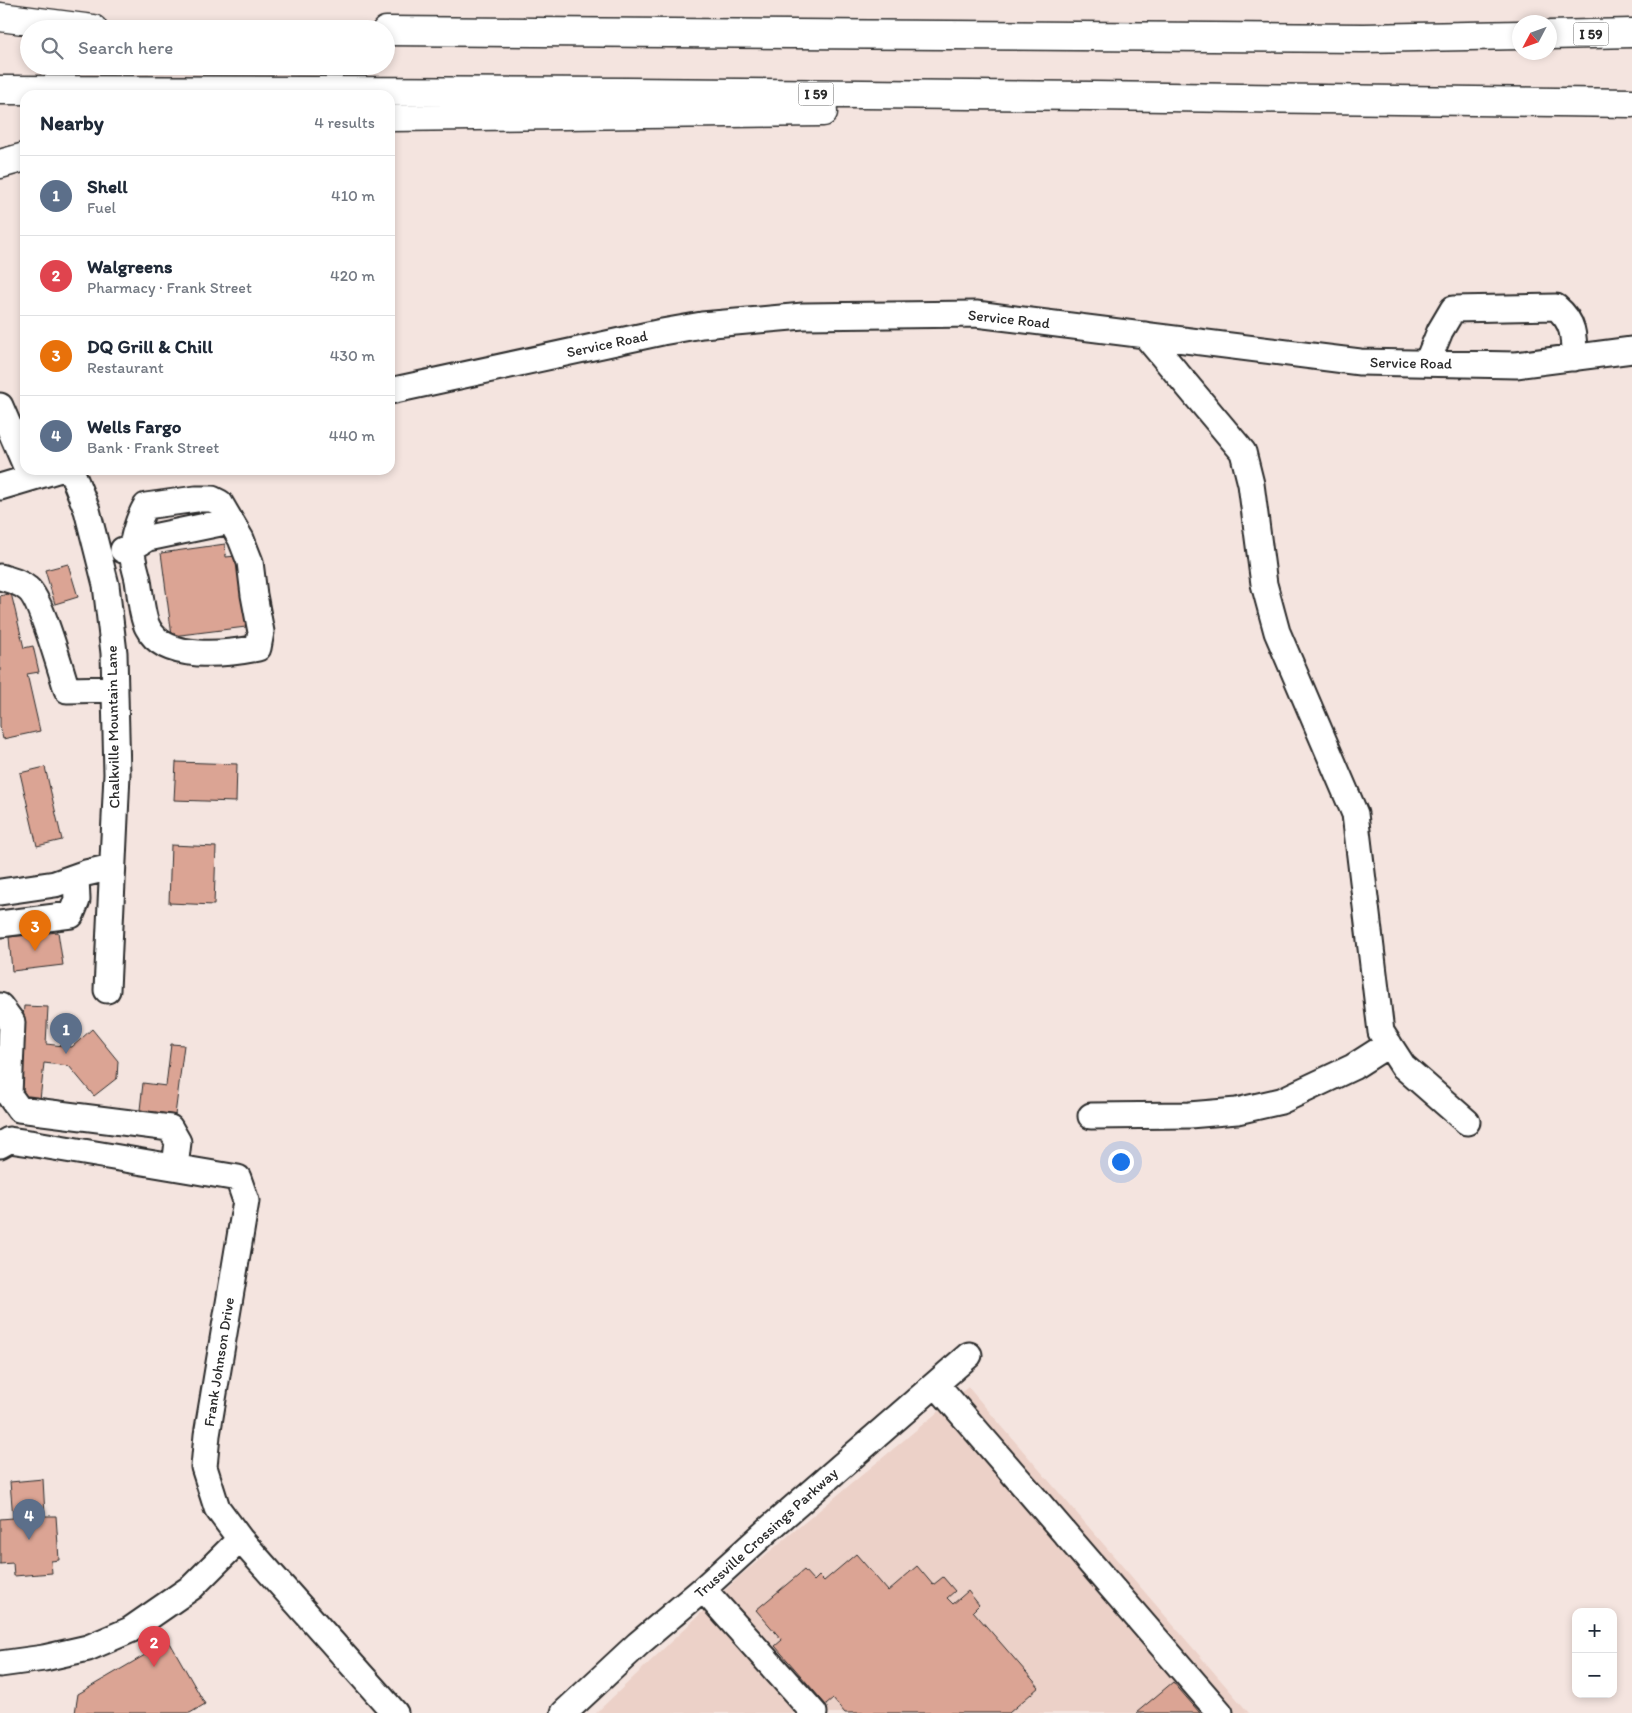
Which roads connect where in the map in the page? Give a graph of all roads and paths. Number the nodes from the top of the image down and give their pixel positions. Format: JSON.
{"nodes":[{"id":1,"x":0,"y":16,"type":"edge"},
{"id":2,"x":29,"y":20,"type":"edge"},
{"id":3,"x":0,"y":29,"type":"edge"},
{"id":4,"x":20,"y":29,"type":"edge"},
{"id":5,"x":395,"y":31,"type":"edge"},
{"id":6,"x":1632,"y":34,"type":"edge"},
{"id":7,"x":1512,"y":35,"type":"edge"},
{"id":8,"x":1557,"y":35,"type":"edge"},
{"id":9,"x":0,"y":90,"type":"edge"},
{"id":10,"x":20,"y":90,"type":"edge"},
{"id":11,"x":395,"y":91,"type":"edge"},
{"id":12,"x":1093,"y":96,"type":"junction"},
{"id":13,"x":1632,"y":103,"type":"edge"},
{"id":14,"x":395,"y":118,"type":"edge"},
{"id":15,"x":20,"y":158,"type":"edge"},
{"id":16,"x":0,"y":164,"type":"edge"},
{"id":17,"x":1145,"y":335,"type":"junction"},
{"id":18,"x":1632,"y":350,"type":"edge"},
{"id":19,"x":1574,"y":358,"type":"junction"},
{"id":20,"x":1427,"y":363,"type":"junction"},
{"id":21,"x":395,"y":390,"type":"edge"},
{"id":22,"x":1,"y":410,"type":"edge"},
{"id":23,"x":20,"y":453,"type":"edge"},
{"id":24,"x":21,"y":475,"type":"edge"},
{"id":25,"x":73,"y":475,"type":"edge"},
{"id":26,"x":0,"y":487,"type":"edge"},
{"id":27,"x":132,"y":548,"type":"junction"},
{"id":28,"x":99,"y":556,"type":"junction"},
{"id":29,"x":0,"y":578,"type":"edge"},
{"id":30,"x":114,"y":689,"type":"junction"},
{"id":31,"x":112,"y":867,"type":"junction"},
{"id":32,"x":76,"y":877,"type":"junction"},
{"id":33,"x":0,"y":892,"type":"edge"},
{"id":34,"x":0,"y":924,"type":"edge"},
{"id":35,"x":107,"y":990,"type":"dead end"},
{"id":36,"x":0,"y":1006,"type":"edge"},
{"id":37,"x":1389,"y":1044,"type":"junction"},
{"id":38,"x":6,"y":1051,"type":"edge"},
{"id":39,"x":35,"y":1112,"type":"junction"},
{"id":40,"x":1091,"y":1116,"type":"dead end"},
{"id":41,"x":95,"y":1119,"type":"junction"},
{"id":42,"x":1466,"y":1122,"type":"dead end"},
{"id":43,"x":10,"y":1139,"type":"edge"},
{"id":44,"x":92,"y":1153,"type":"junction"},
{"id":45,"x":175,"y":1167,"type":"junction"},
{"id":46,"x":969,"y":1355,"type":"dead end"},
{"id":47,"x":936,"y":1384,"type":"junction"},
{"id":48,"x":240,"y":1539,"type":"junction"},
{"id":49,"x":703,"y":1589,"type":"junction"},
{"id":50,"x":0,"y":1664,"type":"edge"},
{"id":51,"x":395,"y":1713,"type":"edge"},
{"id":52,"x":564,"y":1713,"type":"edge"},
{"id":53,"x":814,"y":1713,"type":"edge"},
{"id":54,"x":1220,"y":1713,"type":"edge"}],
"edges":[{"from":1,"to":2,"type":"highway"},
{"from":3,"to":4,"type":"highway"},
{"from":5,"to":7,"type":"highway"},
{"from":6,"to":8,"type":"highway","number":"I 59"},
{"from":9,"to":10,"type":"highway","number":"I 59"},
{"from":11,"to":12,"type":"highway","number":"I 59"},
{"from":12,"to":13,"type":"highway","number":"I 59"},
{"from":12,"to":14,"type":"highway"},
{"from":15,"to":16,"type":"highway"},
{"from":17,"to":20,"type":"street","name":"Service Road"},
{"from":17,"to":21,"type":"street","name":"Service Road"},
{"from":17,"to":37,"type":"street"},
{"from":18,"to":19,"type":"street","name":"Service Road"},
{"from":19,"to":20,"type":"street","name":"Service Road"},
{"from":19,"to":20,"type":"street"},
{"from":22,"to":23,"type":"street"},
{"from":24,"to":26,"type":"street"},
{"from":25,"to":28,"type":"street","name":"Chalkville Mountain Lane"},
{"from":27,"to":27,"type":"street"},
{"from":27,"to":28,"type":"street"},
{"from":28,"to":30,"type":"street","name":"Chalkville Mountain Lane"},
{"from":29,"to":30,"type":"street"},
{"from":30,"to":31,"type":"street","name":"Chalkville Mountain Lane"},
{"from":31,"to":32,"type":"street"},
{"from":31,"to":35,"type":"street","name":"Chalkville Mountain Lane"},
{"from":32,"to":33,"type":"street"},
{"from":32,"to":34,"type":"street"},
{"from":36,"to":38,"type":"street"},
{"from":37,"to":40,"type":"street"},
{"from":37,"to":42,"type":"street"},
{"from":38,"to":39,"type":"street"},
{"from":39,"to":41,"type":"street"},
{"from":39,"to":43,"type":"street"},
{"from":41,"to":44,"type":"street"},
{"from":41,"to":45,"type":"street"},
{"from":43,"to":44,"type":"street","name":"Frank Johnson Drive"},
{"from":44,"to":45,"type":"street","name":"Frank Johnson Drive"},
{"from":45,"to":48,"type":"street","name":"Frank Johnson Drive"},
{"from":46,"to":47,"type":"street","name":"Trussville Crossings Parkway"},
{"from":47,"to":49,"type":"street","name":"Trussville Crossings Parkway"},
{"from":47,"to":54,"type":"street"},
{"from":48,"to":50,"type":"street"},
{"from":48,"to":51,"type":"street","name":"Frank Johnson Drive"},
{"from":49,"to":52,"type":"street","name":"Trussville Crossings Parkway"},
{"from":49,"to":53,"type":"street"}]}
